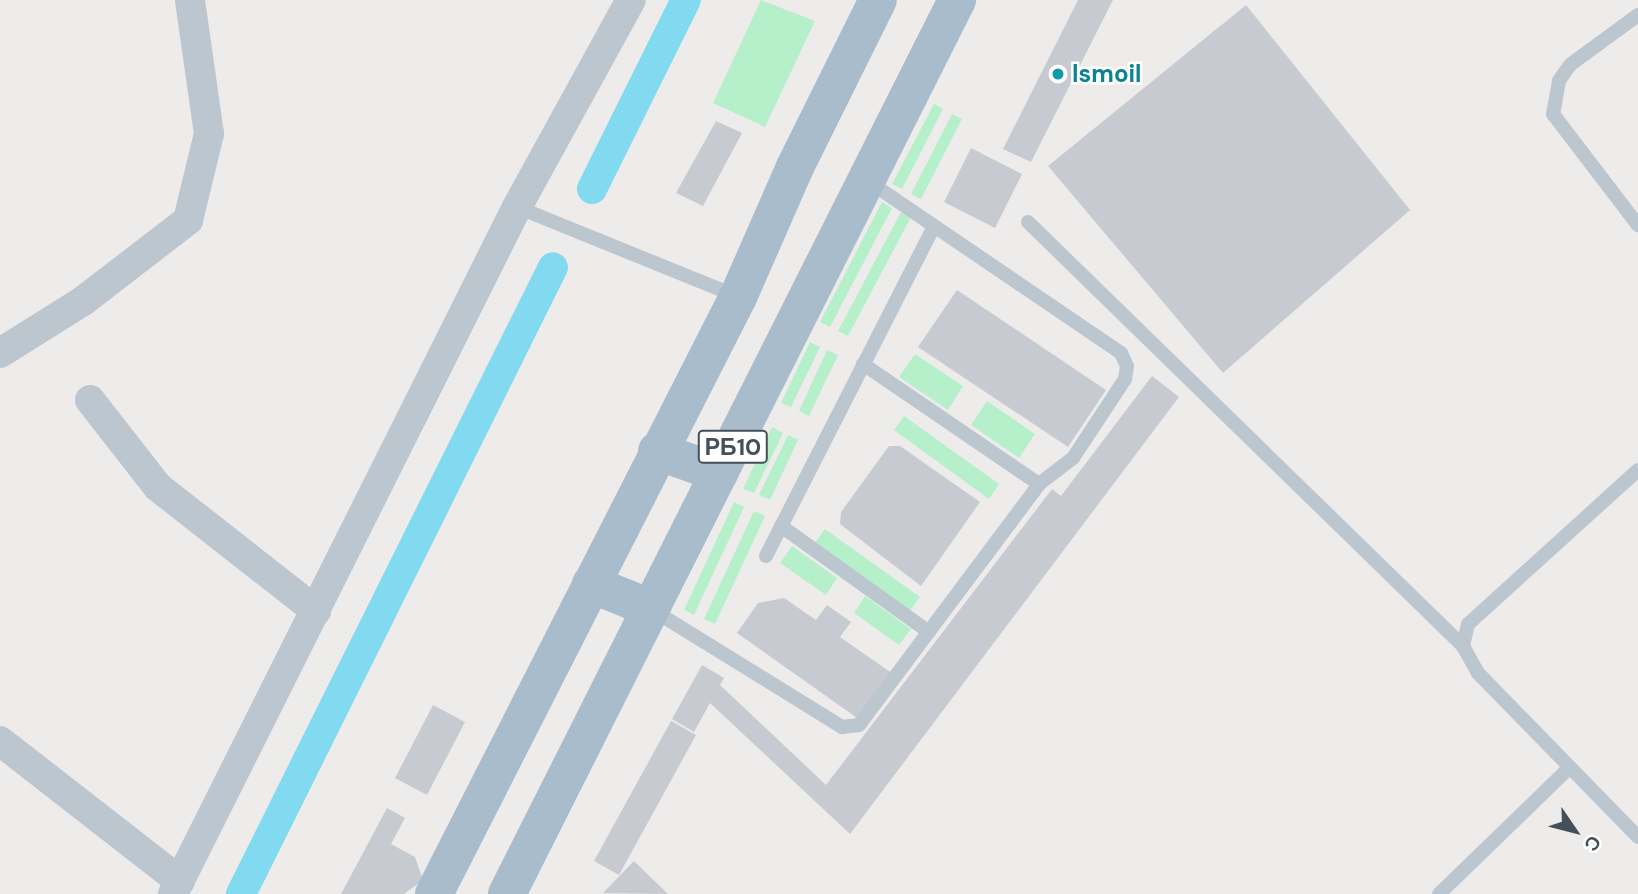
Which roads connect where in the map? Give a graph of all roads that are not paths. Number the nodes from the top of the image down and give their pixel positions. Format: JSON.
{"nodes":[{"id":1,"x":190,"y":0,"type":"edge"},
{"id":2,"x":631,"y":0,"type":"edge"},
{"id":3,"x":878,"y":0,"type":"edge"},
{"id":4,"x":957,"y":0,"type":"edge"},
{"id":5,"x":1638,"y":15,"type":"edge"},
{"id":6,"x":868,"y":181,"type":"junction"},
{"id":7,"x":517,"y":206,"type":"junction"},
{"id":8,"x":1028,"y":222,"type":"dead end"},
{"id":9,"x":1638,"y":225,"type":"edge"},
{"id":10,"x":933,"y":226,"type":"junction"},
{"id":11,"x":738,"y":297,"type":"junction"},
{"id":12,"x":0,"y":353,"type":"edge"},
{"id":13,"x":863,"y":364,"type":"junction"},
{"id":14,"x":90,"y":400,"type":"dead end"},
{"id":15,"x":657,"y":452,"type":"junction"},
{"id":16,"x":1638,"y":470,"type":"edge"},
{"id":17,"x":719,"y":474,"type":"junction"},
{"id":18,"x":1039,"y":484,"type":"junction"},
{"id":19,"x":781,"y":526,"type":"junction"},
{"id":20,"x":766,"y":556,"type":"dead end"},
{"id":21,"x":591,"y":584,"type":"junction"},
{"id":22,"x":650,"y":608,"type":"junction"},
{"id":23,"x":316,"y":611,"type":"junction"},
{"id":24,"x":929,"y":632,"type":"junction"},
{"id":25,"x":1463,"y":646,"type":"junction"},
{"id":26,"x":0,"y":741,"type":"edge"},
{"id":27,"x":1570,"y":767,"type":"junction"},
{"id":28,"x":1638,"y":837,"type":"edge"},
{"id":29,"x":176,"y":888,"type":"edge"},
{"id":30,"x":434,"y":894,"type":"edge"},
{"id":31,"x":507,"y":894,"type":"edge"},
{"id":32,"x":1439,"y":894,"type":"edge"}],
"edges":[{"from":1,"to":12,"type":"street"},
{"from":2,"to":7,"type":"street"},
{"from":3,"to":11,"type":"main road","number":"РБ10"},
{"from":4,"to":6,"type":"main road","number":"РБ10"},
{"from":5,"to":9,"type":"lane"},
{"from":6,"to":10,"type":"lane"},
{"from":6,"to":17,"type":"main road","number":"РБ10"},
{"from":7,"to":11,"type":"lane"},
{"from":7,"to":23,"type":"street"},
{"from":8,"to":25,"type":"lane"},
{"from":10,"to":13,"type":"lane"},
{"from":10,"to":18,"type":"lane"},
{"from":11,"to":15,"type":"main road","number":"РБ10"},
{"from":13,"to":18,"type":"lane"},
{"from":13,"to":19,"type":"lane"},
{"from":14,"to":23,"type":"street"},
{"from":15,"to":17,"type":"main road"},
{"from":15,"to":21,"type":"main road","number":"РБ10"},
{"from":16,"to":25,"type":"lane"},
{"from":17,"to":22,"type":"main road","number":"РБ10"},
{"from":18,"to":24,"type":"lane"},
{"from":19,"to":20,"type":"lane"},
{"from":19,"to":24,"type":"lane"},
{"from":21,"to":22,"type":"main road"},
{"from":21,"to":30,"type":"main road","number":"РБ10"},
{"from":22,"to":24,"type":"lane"},
{"from":22,"to":31,"type":"main road","number":"РБ10"},
{"from":23,"to":29,"type":"street"},
{"from":25,"to":27,"type":"lane"},
{"from":26,"to":29,"type":"street"},
{"from":27,"to":28,"type":"lane"},
{"from":27,"to":32,"type":"lane"}]}
